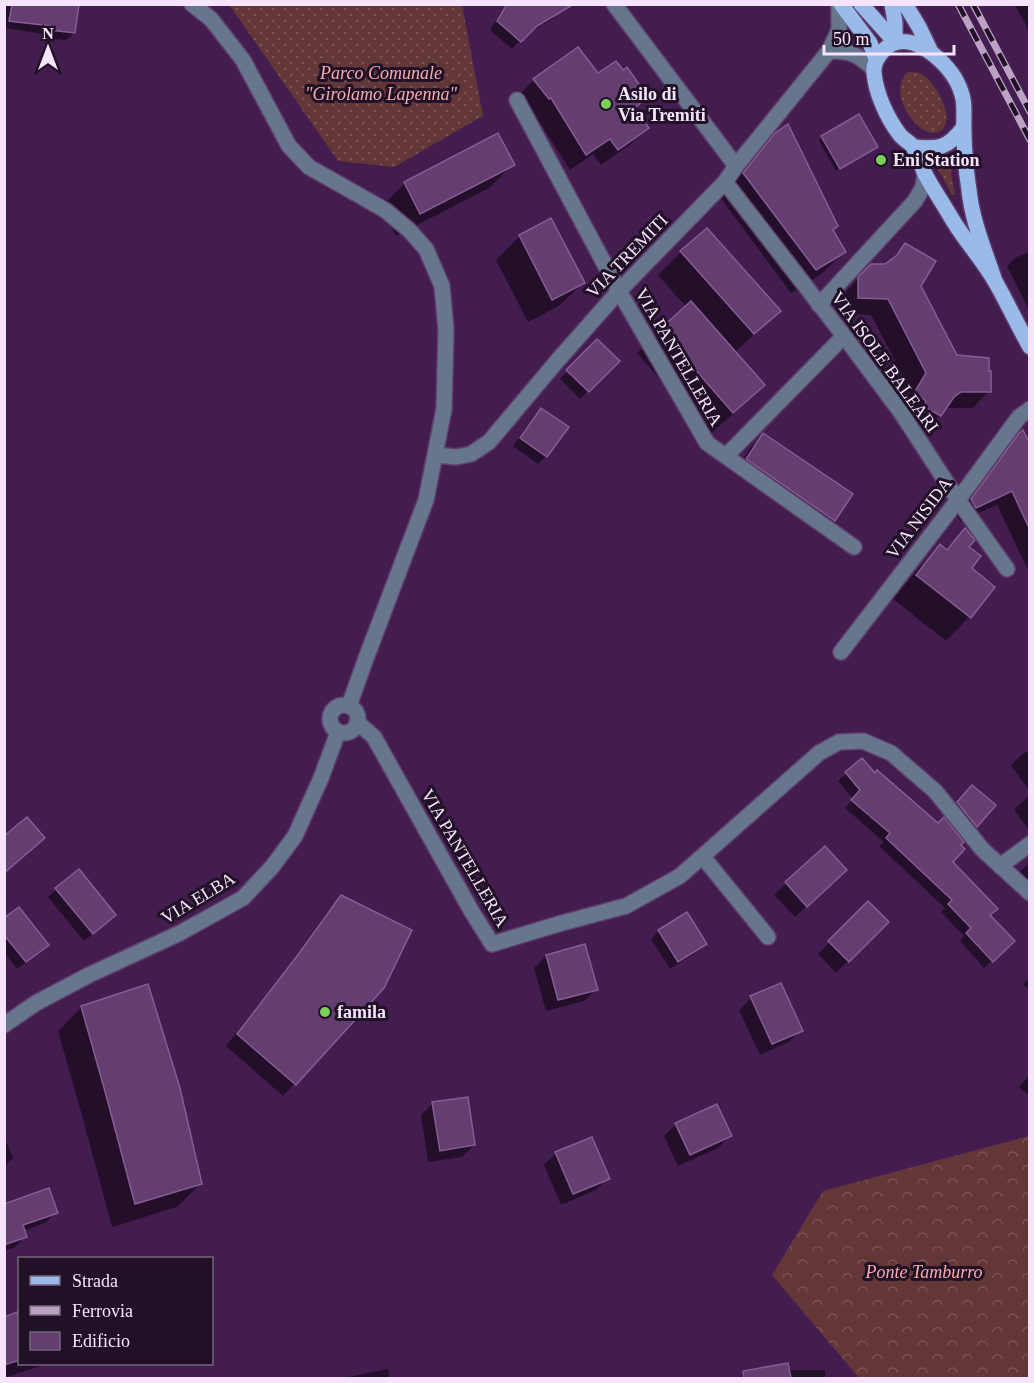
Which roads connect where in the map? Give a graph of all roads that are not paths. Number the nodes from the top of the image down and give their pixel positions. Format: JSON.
{"nodes":[{"id":1,"x":192,"y":4,"type":"edge"},
{"id":2,"x":614,"y":4,"type":"edge"},
{"id":3,"x":840,"y":4,"type":"edge"},
{"id":4,"x":885,"y":4,"type":"edge"},
{"id":5,"x":892,"y":4,"type":"edge"},
{"id":6,"x":904,"y":4,"type":"edge"},
{"id":7,"x":863,"y":8,"type":"edge"},
{"id":8,"x":895,"y":42,"type":"junction"},
{"id":9,"x":829,"y":51,"type":"junction"},
{"id":10,"x":931,"y":52,"type":"junction"},
{"id":11,"x":875,"y":64,"type":"junction"},
{"id":12,"x":517,"y":100,"type":"dead end"},
{"id":13,"x":963,"y":128,"type":"junction"},
{"id":14,"x":913,"y":147,"type":"junction"},
{"id":15,"x":736,"y":166,"type":"junction"},
{"id":16,"x":925,"y":174,"type":"junction"},
{"id":17,"x":725,"y":182,"type":"junction"},
{"id":18,"x":995,"y":281,"type":"junction"},
{"id":19,"x":619,"y":291,"type":"junction"},
{"id":20,"x":819,"y":305,"type":"junction"},
{"id":21,"x":844,"y":336,"type":"junction"},
{"id":22,"x":1029,"y":347,"type":"edge"},
{"id":23,"x":1029,"y":409,"type":"edge"},
{"id":24,"x":436,"y":455,"type":"junction"},
{"id":25,"x":726,"y":456,"type":"junction"},
{"id":26,"x":958,"y":500,"type":"junction"},
{"id":27,"x":854,"y":547,"type":"dead end"},
{"id":28,"x":1007,"y":569,"type":"dead end"},
{"id":29,"x":841,"y":652,"type":"dead end"},
{"id":30,"x":350,"y":706,"type":"junction"},
{"id":31,"x":357,"y":722,"type":"junction"},
{"id":32,"x":338,"y":732,"type":"junction"},
{"id":33,"x":1029,"y":843,"type":"edge"},
{"id":34,"x":703,"y":857,"type":"junction"},
{"id":35,"x":1000,"y":866,"type":"junction"},
{"id":36,"x":1029,"y":892,"type":"edge"},
{"id":37,"x":768,"y":937,"type":"dead end"},
{"id":38,"x":4,"y":1024,"type":"edge"}],
"edges":[{"from":1,"to":24,"type":"street"},
{"from":2,"to":15,"type":"street"},
{"from":3,"to":9,"type":"street","name":"VIA TREMITI"},
{"from":3,"to":11,"type":"main road"},
{"from":4,"to":7,"type":"main road"},
{"from":5,"to":8,"type":"main road"},
{"from":6,"to":10,"type":"main road"},
{"from":7,"to":8,"type":"main road"},
{"from":8,"to":10,"type":"main road"},
{"from":8,"to":11,"type":"main road"},
{"from":9,"to":11,"type":"street"},
{"from":9,"to":15,"type":"street","name":"VIA TREMITI"},
{"from":10,"to":13,"type":"main road"},
{"from":11,"to":14,"type":"main road"},
{"from":12,"to":19,"type":"street","name":"VIA PANTELLERIA"},
{"from":13,"to":14,"type":"main road"},
{"from":13,"to":18,"type":"main road"},
{"from":14,"to":16,"type":"main road"},
{"from":15,"to":17,"type":"street","name":"VIA TREMITI"},
{"from":16,"to":18,"type":"main road"},
{"from":16,"to":20,"type":"street"},
{"from":17,"to":19,"type":"street","name":"VIA TREMITI"},
{"from":17,"to":20,"type":"street","name":"VIA ISOLE BALEARI"},
{"from":18,"to":22,"type":"main road"},
{"from":19,"to":24,"type":"street","name":"VIA TREMITI"},
{"from":19,"to":25,"type":"street","name":"VIA PANTELLERIA"},
{"from":20,"to":21,"type":"street","name":"VIA ISOLE BALEARI"},
{"from":21,"to":25,"type":"street"},
{"from":21,"to":26,"type":"street","name":"VIA ISOLE BALEARI"},
{"from":23,"to":26,"type":"street","name":"VIA NISIDA"},
{"from":24,"to":30,"type":"street"},
{"from":25,"to":27,"type":"street","name":"VIA PANTELLERIA"},
{"from":26,"to":28,"type":"street","name":"VIA ISOLE BALEARI"},
{"from":26,"to":29,"type":"street","name":"VIA NISIDA"},
{"from":30,"to":31,"type":"street"},
{"from":30,"to":32,"type":"street","name":"VIA ELBA"},
{"from":31,"to":32,"type":"street"},
{"from":31,"to":34,"type":"street","name":"VIA PANTELLERIA"},
{"from":32,"to":38,"type":"street","name":"VIA ELBA"},
{"from":33,"to":35,"type":"street"},
{"from":34,"to":35,"type":"street","name":"VIA PANTELLERIA"},
{"from":34,"to":37,"type":"street"},
{"from":35,"to":36,"type":"street"}]}
